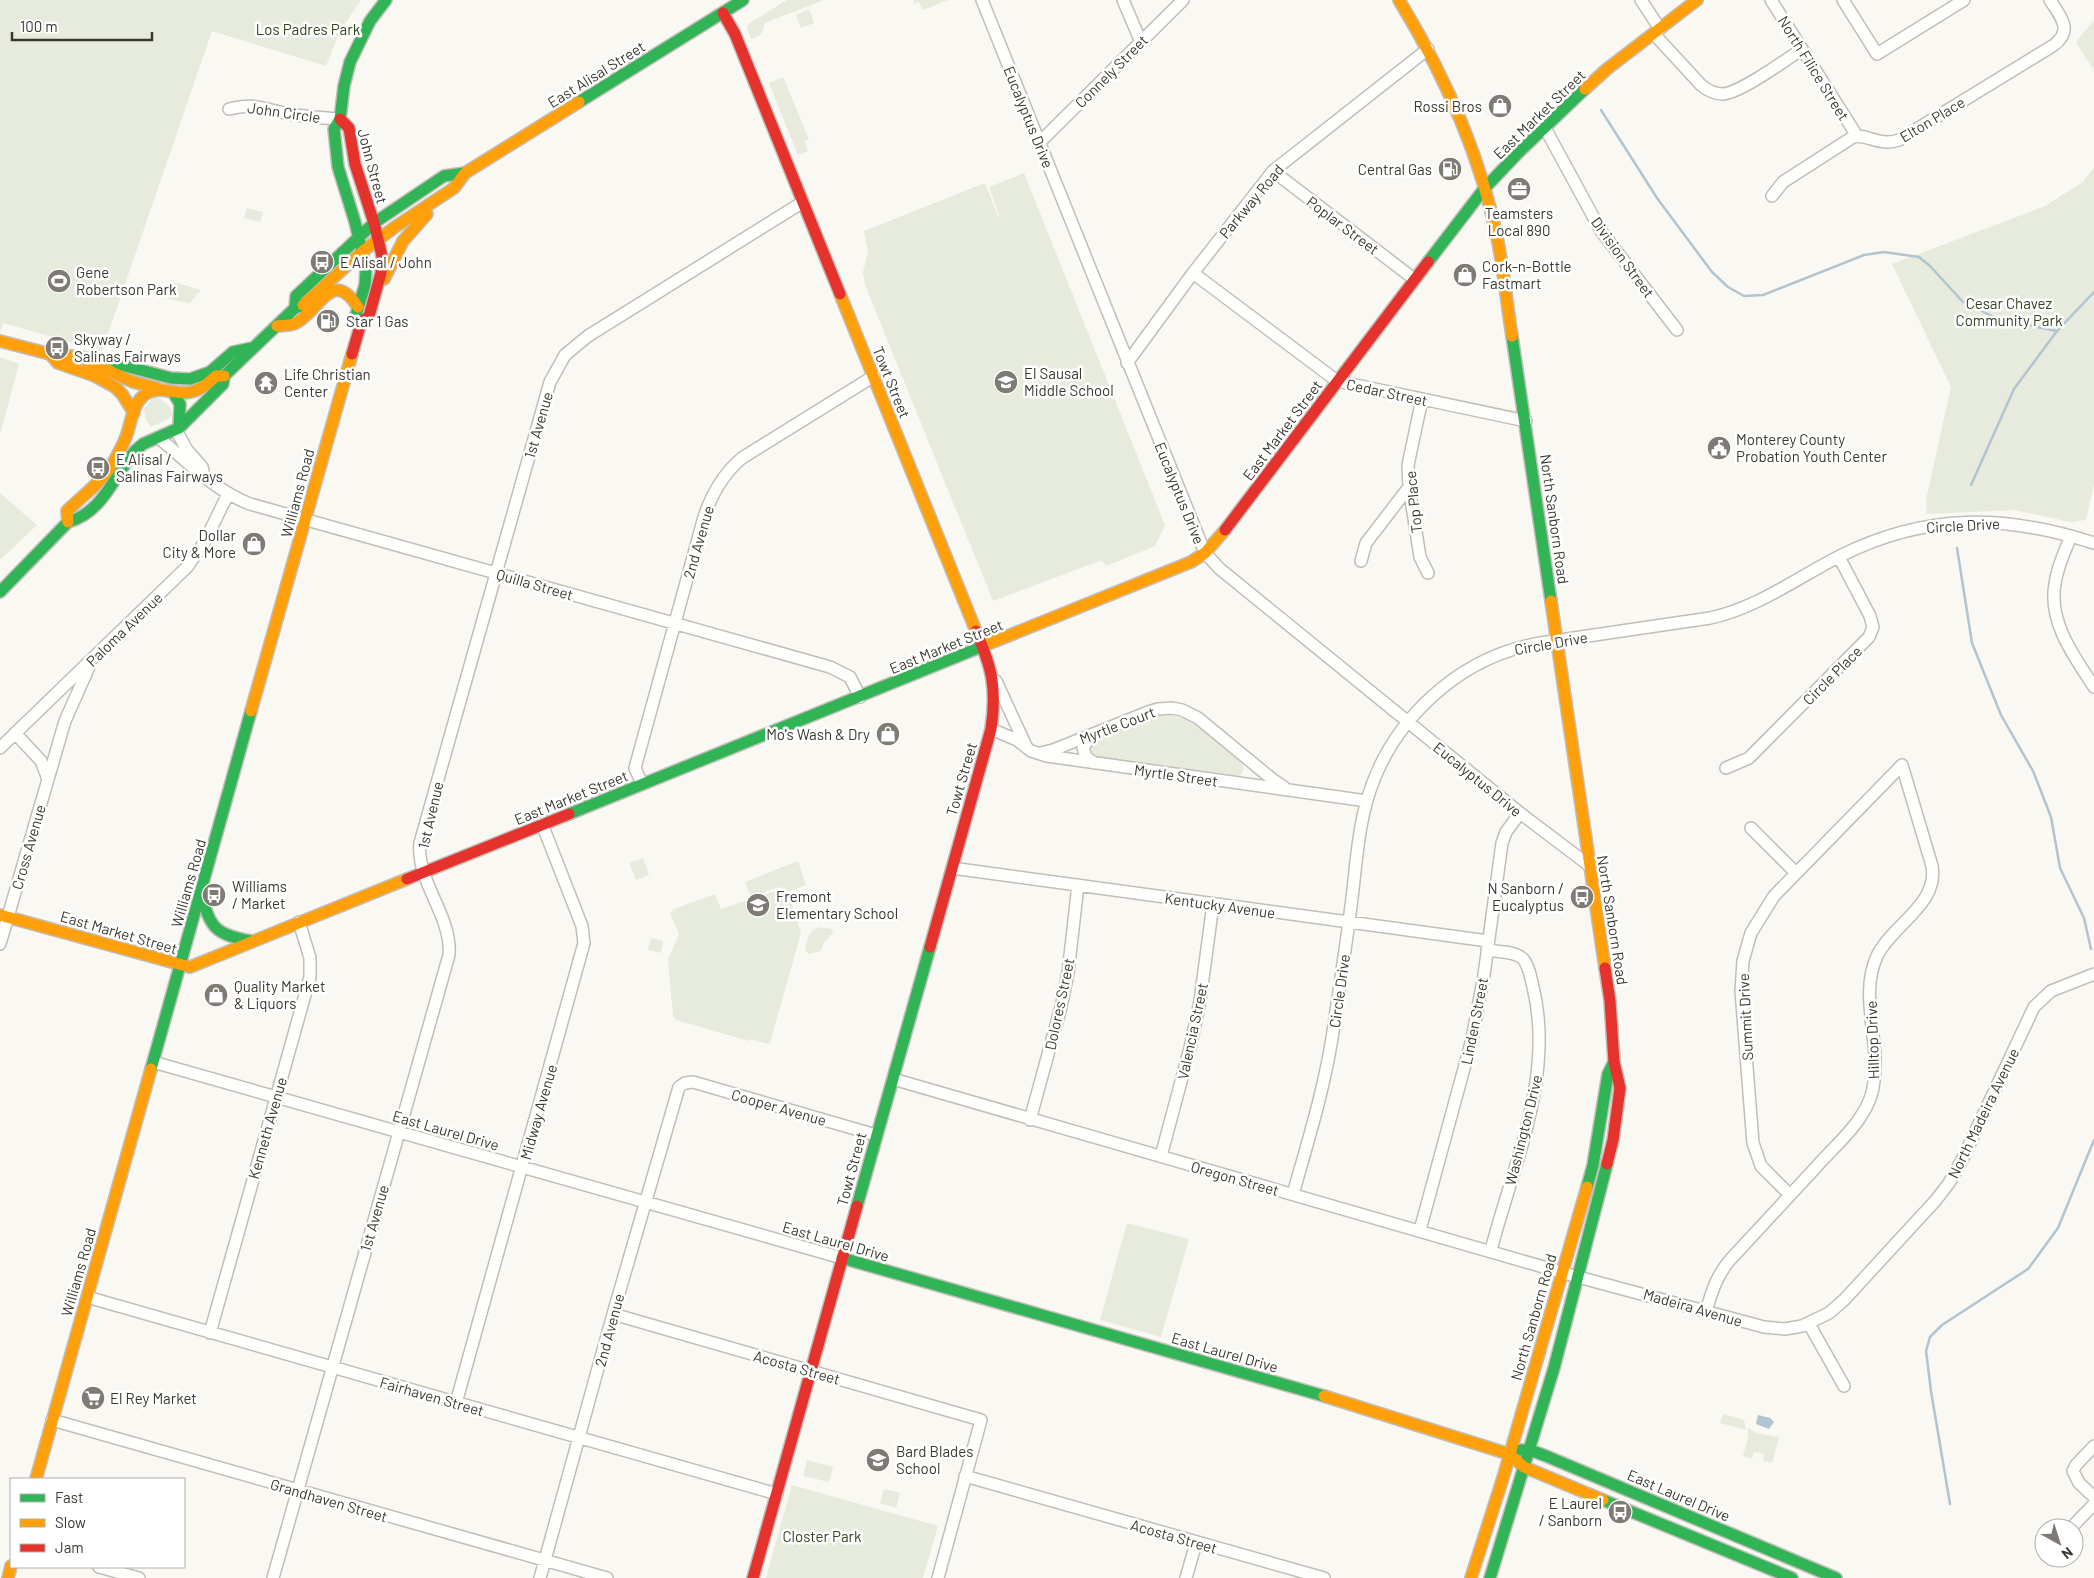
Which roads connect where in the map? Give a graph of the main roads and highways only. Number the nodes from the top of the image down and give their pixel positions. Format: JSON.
{"nodes":[{"id":1,"x":386,"y":0,"type":"edge"},
{"id":2,"x":743,"y":0,"type":"edge"},
{"id":3,"x":1398,"y":0,"type":"edge"},
{"id":4,"x":1697,"y":0,"type":"edge"},
{"id":5,"x":723,"y":13,"type":"junction"},
{"id":6,"x":340,"y":119,"type":"junction"},
{"id":7,"x":465,"y":173,"type":"junction"},
{"id":8,"x":454,"y":188,"type":"junction"},
{"id":9,"x":1484,"y":190,"type":"junction"},
{"id":10,"x":374,"y":223,"type":"junction"},
{"id":11,"x":359,"y":235,"type":"junction"},
{"id":12,"x":378,"y":239,"type":"junction"},
{"id":13,"x":363,"y":251,"type":"junction"},
{"id":14,"x":376,"y":291,"type":"junction"},
{"id":15,"x":358,"y":307,"type":"junction"},
{"id":16,"x":295,"y":308,"type":"junction"},
{"id":17,"x":361,"y":323,"type":"junction"},
{"id":18,"x":277,"y":326,"type":"junction"},
{"id":19,"x":0,"y":340,"type":"edge"},
{"id":20,"x":254,"y":348,"type":"junction"},
{"id":21,"x":50,"y":354,"type":"junction"},
{"id":22,"x":79,"y":357,"type":"junction"},
{"id":23,"x":224,"y":376,"type":"junction"},
{"id":24,"x":157,"y":388,"type":"junction"},
{"id":25,"x":173,"y":392,"type":"junction"},
{"id":26,"x":133,"y":415,"type":"junction"},
{"id":27,"x":178,"y":429,"type":"junction"},
{"id":28,"x":157,"y":439,"type":"junction"},
{"id":29,"x":78,"y":500,"type":"junction"},
{"id":30,"x":90,"y":511,"type":"junction"},
{"id":31,"x":68,"y":522,"type":"junction"},
{"id":32,"x":0,"y":592,"type":"edge"},
{"id":33,"x":983,"y":647,"type":"junction"},
{"id":34,"x":201,"y":890,"type":"junction"},
{"id":35,"x":4,"y":916,"type":"edge"},
{"id":36,"x":253,"y":941,"type":"junction"},
{"id":37,"x":180,"y":965,"type":"junction"},
{"id":38,"x":1614,"y":1062,"type":"junction"},
{"id":39,"x":842,"y":1258,"type":"junction"},
{"id":40,"x":1530,"y":1450,"type":"junction"},
{"id":41,"x":1509,"y":1454,"type":"junction"},
{"id":42,"x":1524,"y":1467,"type":"junction"},
{"id":43,"x":36,"y":1478,"type":"edge"},
{"id":44,"x":753,"y":1578,"type":"edge"},
{"id":45,"x":1471,"y":1578,"type":"edge"},
{"id":46,"x":1490,"y":1578,"type":"edge"},
{"id":47,"x":1792,"y":1578,"type":"edge"},
{"id":48,"x":1836,"y":1578,"type":"edge"}],
"edges":[{"from":1,"to":6,"type":"main road","name":"John Street"},
{"from":2,"to":5,"type":"main road","name":"East Alisal Street"},
{"from":3,"to":9,"type":"main road","name":"North Sanborn Road"},
{"from":4,"to":9,"type":"main road","name":"East Market Street"},
{"from":5,"to":7,"type":"main road","name":"East Alisal Street"},
{"from":5,"to":33,"type":"main road","name":"Towt Street"},
{"from":6,"to":10,"type":"main road","name":"John Street"},
{"from":6,"to":11,"type":"main road","name":"John Street"},
{"from":7,"to":8,"type":"main road","name":"East Alisal Street"},
{"from":7,"to":10,"type":"main road","name":"East Alisal Street"},
{"from":8,"to":12,"type":"main road","name":"East Alisal Street"},
{"from":8,"to":14,"type":"main road"},
{"from":9,"to":33,"type":"main road","name":"East Market Street"},
{"from":9,"to":38,"type":"main road","name":"North Sanborn Road"},
{"from":10,"to":11,"type":"main road","name":"East Alisal Street"},
{"from":10,"to":12,"type":"main road","name":"Williams Road"},
{"from":11,"to":13,"type":"main road","name":"Williams Road"},
{"from":11,"to":16,"type":"main road","name":"East Alisal Street"},
{"from":12,"to":13,"type":"main road","name":"East Alisal Street"},
{"from":12,"to":14,"type":"main road","name":"Williams Road"},
{"from":13,"to":15,"type":"main road","name":"Williams Road"},
{"from":13,"to":16,"type":"main road","name":"East Alisal Street"},
{"from":14,"to":17,"type":"main road","name":"Williams Road"},
{"from":15,"to":17,"type":"main road","name":"Williams Road"},
{"from":15,"to":18,"type":"main road"},
{"from":16,"to":18,"type":"main road","name":"East Alisal Street"},
{"from":17,"to":34,"type":"main road","name":"Williams Road"},
{"from":18,"to":20,"type":"main road","name":"East Alisal Street"},
{"from":19,"to":21,"type":"main road"},
{"from":20,"to":22,"type":"main road"},
{"from":20,"to":23,"type":"main road","name":"East Alisal Street"},
{"from":21,"to":22,"type":"main road"},
{"from":21,"to":26,"type":"main road"},
{"from":22,"to":24,"type":"main road"},
{"from":23,"to":25,"type":"main road","name":"East Alisal Street"},
{"from":23,"to":27,"type":"main road","name":"East Alisal Street"},
{"from":24,"to":25,"type":"main road","name":"East Alisal Street"},
{"from":24,"to":26,"type":"main road","name":"East Alisal Street"},
{"from":25,"to":27,"type":"main road"},
{"from":26,"to":28,"type":"main road"},
{"from":26,"to":29,"type":"main road","name":"East Alisal Street"},
{"from":27,"to":28,"type":"main road","name":"East Alisal Street"},
{"from":28,"to":30,"type":"main road","name":"East Alisal Street"},
{"from":29,"to":30,"type":"main road"},
{"from":29,"to":31,"type":"main road","name":"East Alisal Street"},
{"from":30,"to":31,"type":"main road","name":"East Alisal Street"},
{"from":31,"to":32,"type":"main road","name":"East Alisal Street"},
{"from":33,"to":36,"type":"main road","name":"East Market Street"},
{"from":33,"to":39,"type":"main road","name":"Towt Street"},
{"from":34,"to":36,"type":"main road"},
{"from":34,"to":37,"type":"main road","name":"Williams Road"},
{"from":35,"to":37,"type":"main road","name":"East Market Street"},
{"from":36,"to":37,"type":"main road","name":"East Market Street"},
{"from":37,"to":43,"type":"main road","name":"Williams Road"},
{"from":38,"to":40,"type":"main road","name":"North Sanborn Road"},
{"from":38,"to":41,"type":"main road","name":"North Sanborn Road"},
{"from":39,"to":41,"type":"main road","name":"East Laurel Drive"},
{"from":39,"to":44,"type":"main road","name":"Towt Street"},
{"from":40,"to":41,"type":"main road","name":"East Laurel Drive"},
{"from":40,"to":42,"type":"main road","name":"North Sanborn Road"},
{"from":40,"to":48,"type":"main road","name":"East Laurel Drive"},
{"from":41,"to":42,"type":"main road","name":"East Laurel Drive"},
{"from":41,"to":45,"type":"main road","name":"North Sanborn Road"},
{"from":42,"to":46,"type":"main road","name":"North Sanborn Road"},
{"from":42,"to":47,"type":"main road","name":"East Laurel Drive"}]}
